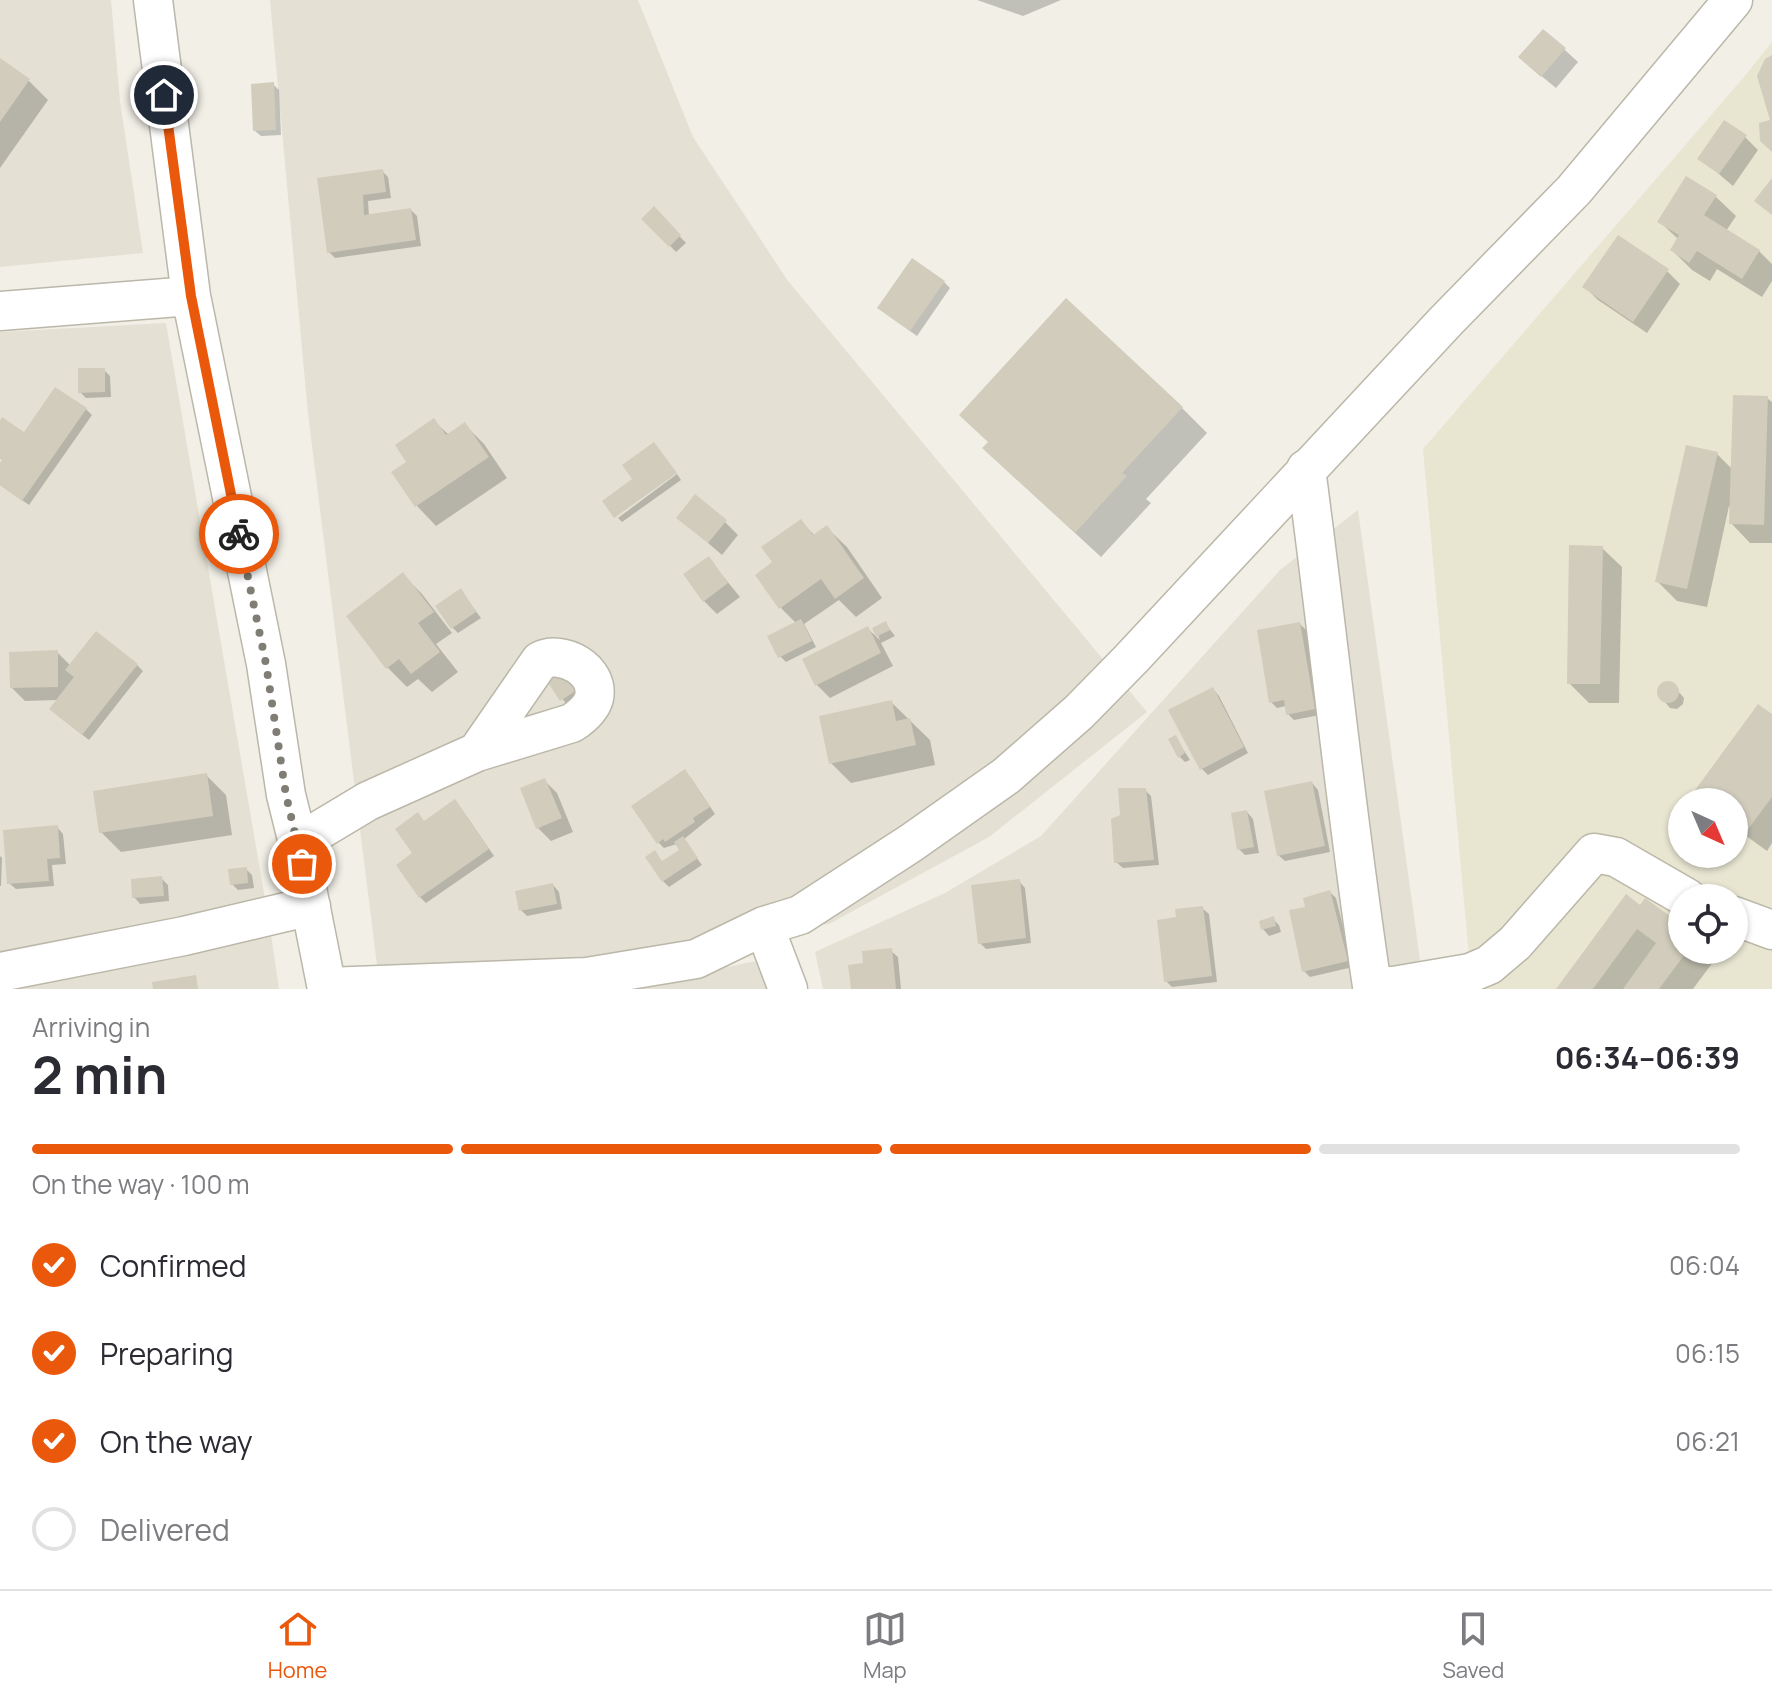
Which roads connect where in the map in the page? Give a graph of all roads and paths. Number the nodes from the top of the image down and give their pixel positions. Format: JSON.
{"nodes":[{"id":1,"x":153,"y":0,"type":"edge"},
{"id":2,"x":1733,"y":0,"type":"edge"},
{"id":3,"x":191,"y":296,"type":"junction"},
{"id":4,"x":0,"y":311,"type":"edge"},
{"id":5,"x":1306,"y":469,"type":"junction"},
{"id":6,"x":477,"y":752,"type":"dead end"},
{"id":7,"x":298,"y":843,"type":"junction"},
{"id":8,"x":1668,"y":887,"type":"edge"},
{"id":9,"x":311,"y":906,"type":"junction"},
{"id":10,"x":1748,"y":921,"type":"edge"},
{"id":11,"x":764,"y":926,"type":"junction"},
{"id":12,"x":1772,"y":930,"type":"edge"},
{"id":13,"x":0,"y":972,"type":"edge"},
{"id":14,"x":327,"y":988,"type":"edge"},
{"id":15,"x":1383,"y":988,"type":"edge"},
{"id":16,"x":788,"y":989,"type":"edge"}],
"edges":[{"from":1,"to":3,"type":"street"},
{"from":2,"to":5,"type":"street"},
{"from":3,"to":4,"type":"street"},
{"from":3,"to":7,"type":"street"},
{"from":5,"to":11,"type":"street"},
{"from":5,"to":15,"type":"street"},
{"from":6,"to":7,"type":"street"},
{"from":7,"to":9,"type":"street"},
{"from":8,"to":15,"type":"street"},
{"from":9,"to":13,"type":"street"},
{"from":9,"to":14,"type":"street"},
{"from":10,"to":12,"type":"street"},
{"from":11,"to":14,"type":"street"},
{"from":11,"to":16,"type":"street"}]}
